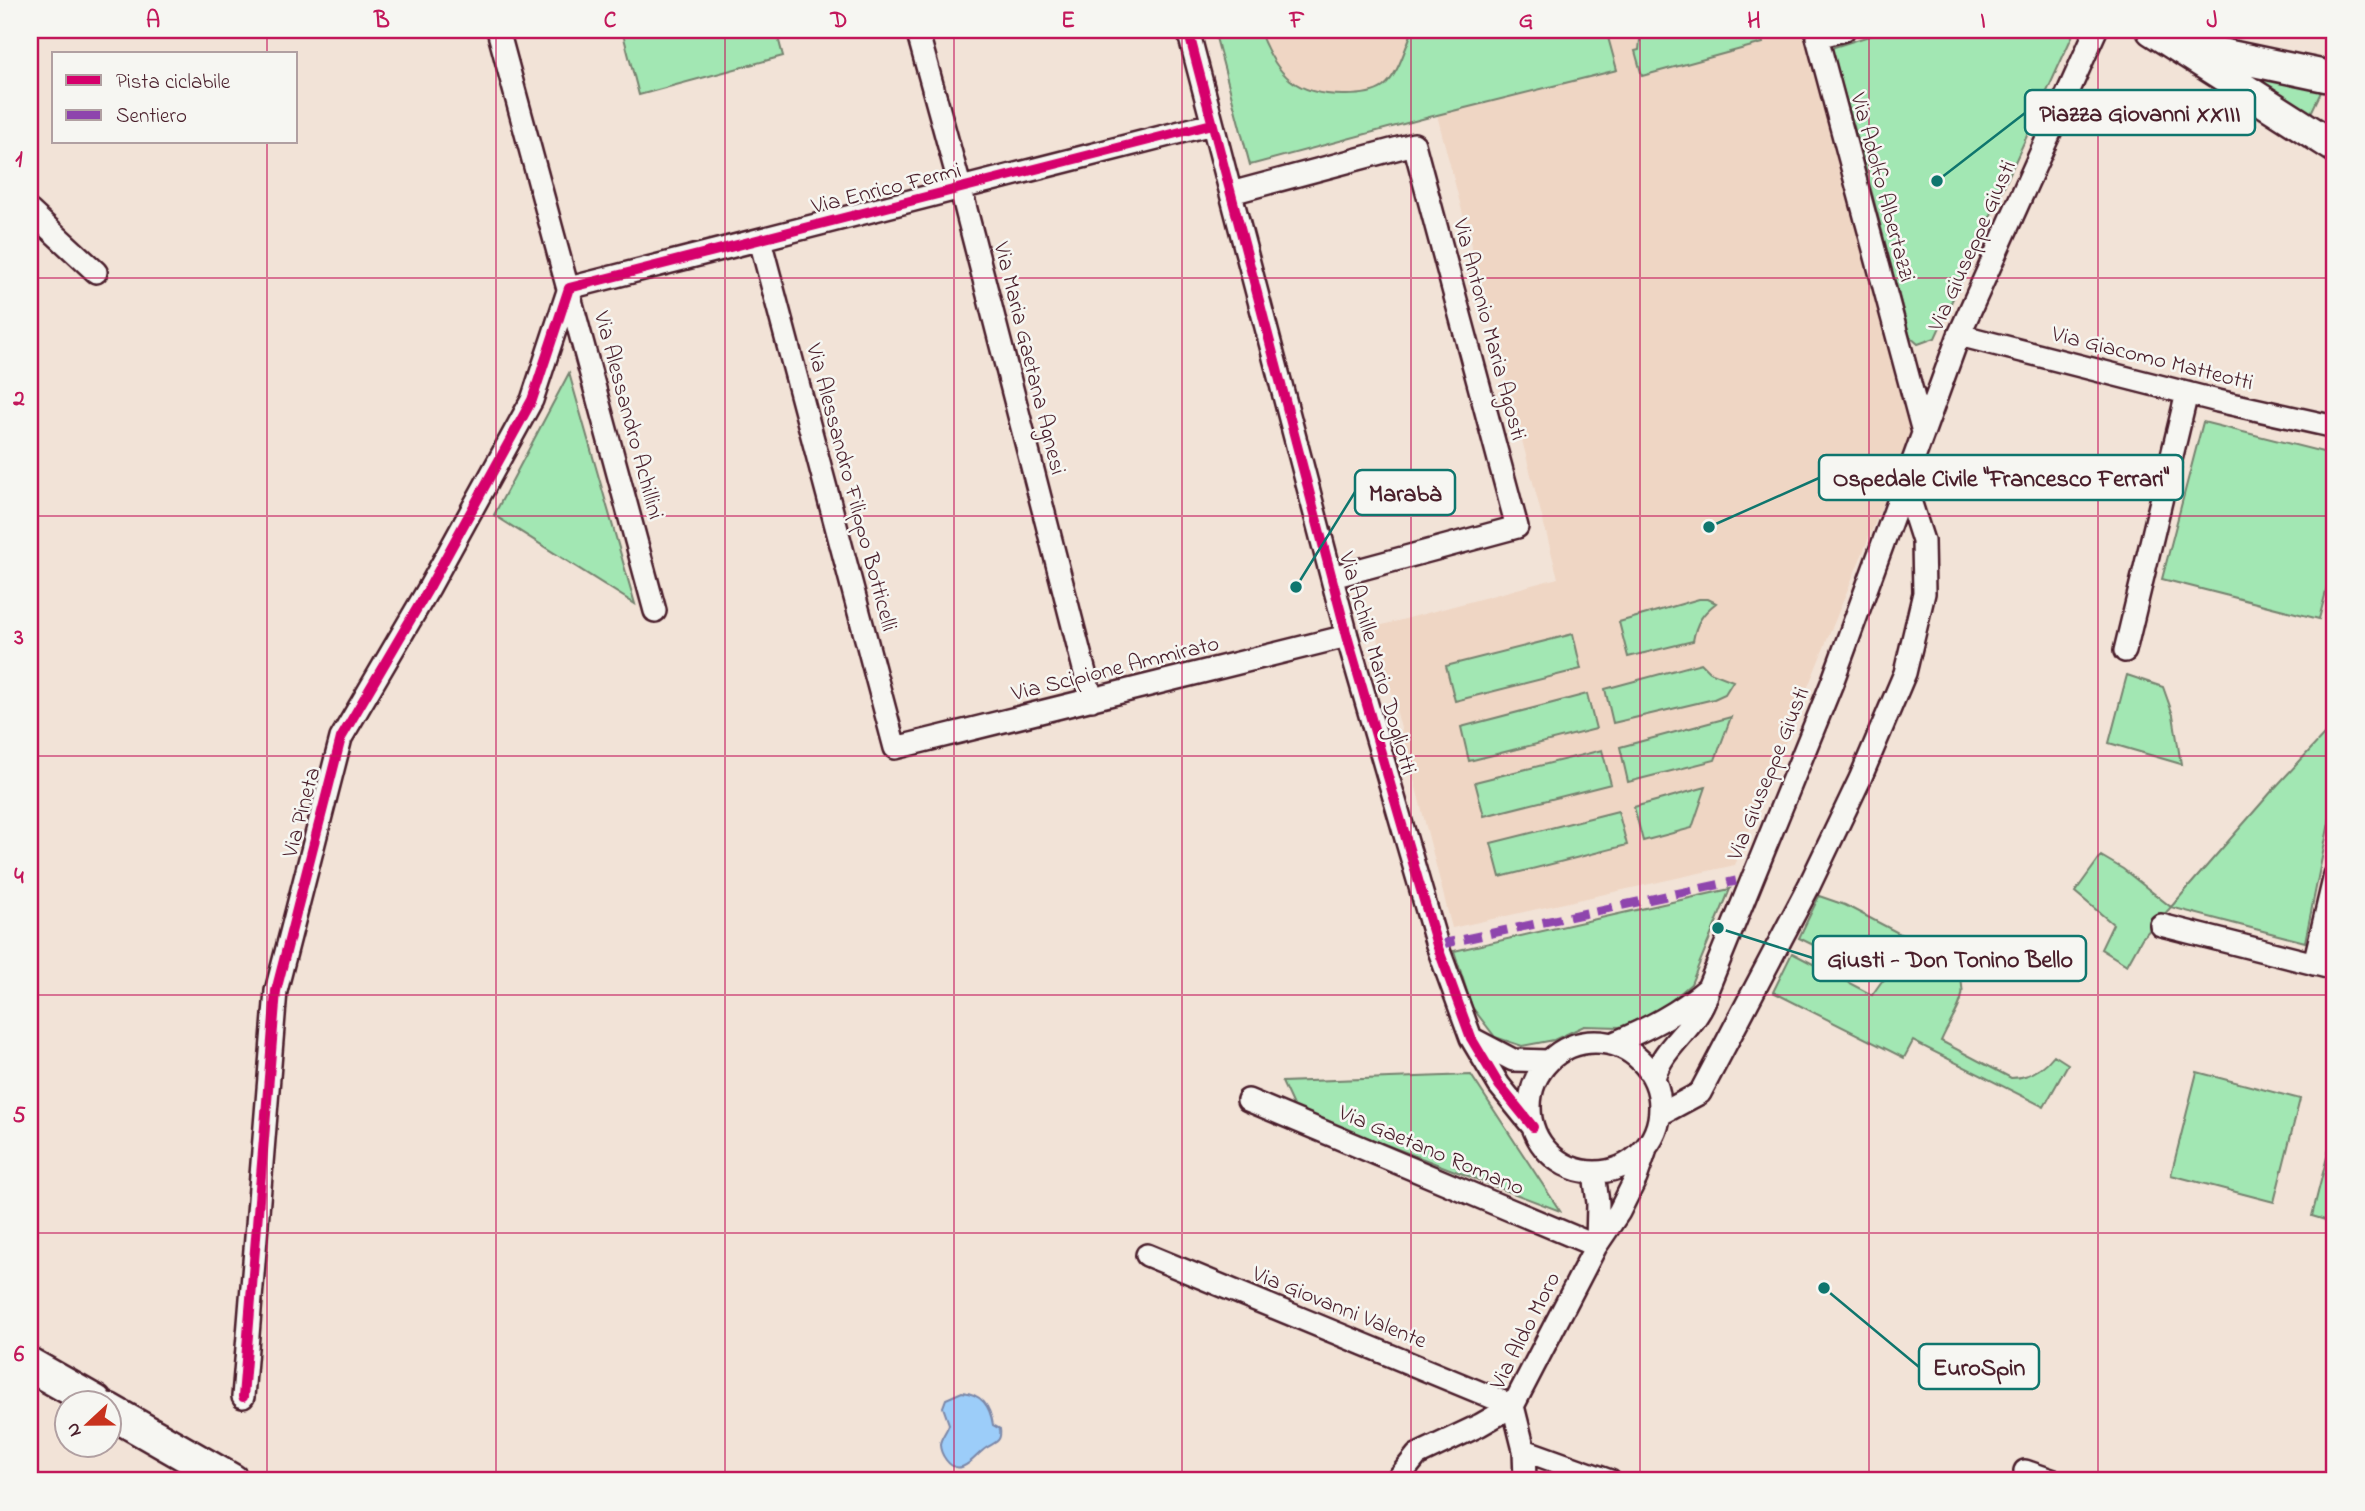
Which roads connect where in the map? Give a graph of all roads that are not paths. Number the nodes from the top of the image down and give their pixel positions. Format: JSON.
{"nodes":[{"id":1,"x":498,"y":30,"type":"edge"},
{"id":2,"x":916,"y":30,"type":"edge"},
{"id":3,"x":1188,"y":30,"type":"edge"},
{"id":4,"x":1844,"y":30,"type":"edge"},
{"id":5,"x":2096,"y":30,"type":"edge"},
{"id":6,"x":2152,"y":30,"type":"edge"},
{"id":7,"x":2177,"y":45,"type":"junction"},
{"id":8,"x":2335,"y":78,"type":"edge"},
{"id":9,"x":1212,"y":124,"type":"junction"},
{"id":10,"x":2335,"y":147,"type":"edge"},
{"id":11,"x":961,"y":190,"type":"junction"},
{"id":12,"x":1231,"y":193,"type":"junction"},
{"id":13,"x":30,"y":211,"type":"edge"},
{"id":14,"x":760,"y":240,"type":"junction"},
{"id":15,"x":96,"y":272,"type":"dead end"},
{"id":16,"x":569,"y":288,"type":"junction"},
{"id":17,"x":1959,"y":335,"type":"junction"},
{"id":18,"x":2187,"y":393,"type":"junction"},
{"id":19,"x":2335,"y":427,"type":"edge"},
{"id":20,"x":1923,"y":432,"type":"junction"},
{"id":21,"x":1905,"y":485,"type":"junction"},
{"id":22,"x":1332,"y":577,"type":"junction"},
{"id":23,"x":655,"y":611,"type":"dead end"},
{"id":24,"x":1348,"y":636,"type":"junction"},
{"id":25,"x":2124,"y":651,"type":"dead end"},
{"id":26,"x":1092,"y":700,"type":"junction"},
{"id":27,"x":895,"y":748,"type":"joint"},
{"id":28,"x":2335,"y":875,"type":"edge"},
{"id":29,"x":2161,"y":925,"type":"dead end"},
{"id":30,"x":2325,"y":966,"type":"edge"},
{"id":31,"x":1708,"y":988,"type":"junction"},
{"id":32,"x":1471,"y":1038,"type":"junction"},
{"id":33,"x":1612,"y":1044,"type":"junction"},
{"id":34,"x":1548,"y":1061,"type":"junction"},
{"id":35,"x":1654,"y":1078,"type":"junction"},
{"id":36,"x":1248,"y":1100,"type":"dead end"},
{"id":37,"x":1661,"y":1114,"type":"junction"},
{"id":38,"x":1533,"y":1127,"type":"junction"},
{"id":39,"x":1646,"y":1150,"type":"junction"},
{"id":40,"x":1594,"y":1173,"type":"junction"},
{"id":41,"x":1597,"y":1246,"type":"junction"},
{"id":42,"x":1147,"y":1255,"type":"dead end"},
{"id":43,"x":30,"y":1366,"type":"edge"},
{"id":44,"x":69,"y":1388,"type":"edge"},
{"id":45,"x":243,"y":1398,"type":"dead end"},
{"id":46,"x":1513,"y":1406,"type":"junction"},
{"id":47,"x":122,"y":1418,"type":"edge"},
{"id":48,"x":1524,"y":1450,"type":"junction"},
{"id":49,"x":2025,"y":1471,"type":"dead end"},
{"id":50,"x":232,"y":1481,"type":"edge"},
{"id":51,"x":1396,"y":1481,"type":"edge"},
{"id":52,"x":1525,"y":1481,"type":"edge"},
{"id":53,"x":1610,"y":1481,"type":"edge"},
{"id":54,"x":2054,"y":1481,"type":"edge"}],
"edges":[{"from":1,"to":16,"type":"street","name":"Via Alessandro Achillini"},
{"from":2,"to":11,"type":"street","name":"Via Maria Gaetana Agnesi"},
{"from":3,"to":9,"type":"street","name":"Via Achille Mario Dogliotti"},
{"from":4,"to":20,"type":"street","name":"Via Adolfo Albertazzi"},
{"from":5,"to":17,"type":"street","name":"Via Giuseppe Giusti"},
{"from":6,"to":7,"type":"street"},
{"from":7,"to":8,"type":"street"},
{"from":7,"to":10,"type":"street"},
{"from":9,"to":11,"type":"street","name":"Via Enrico Fermi"},
{"from":9,"to":12,"type":"street","name":"Via Achille Mario Dogliotti"},
{"from":11,"to":14,"type":"street","name":"Via Enrico Fermi"},
{"from":11,"to":26,"type":"street","name":"Via Maria Gaetana Agnesi"},
{"from":12,"to":22,"type":"street","name":"Via Achille Mario Dogliotti"},
{"from":12,"to":22,"type":"street","name":"Via Antonio Maria Agosti"},
{"from":13,"to":15,"type":"street"},
{"from":14,"to":16,"type":"street","name":"Via Enrico Fermi"},
{"from":14,"to":27,"type":"street","name":"Via Alessandro Filippo Botticelli"},
{"from":16,"to":23,"type":"street","name":"Via Alessandro Achillini"},
{"from":16,"to":45,"type":"street","name":"Via Pineta"},
{"from":17,"to":18,"type":"street","name":"Via Giacomo Matteotti"},
{"from":17,"to":20,"type":"street","name":"Via Giuseppe Giusti"},
{"from":18,"to":19,"type":"street","name":"Via Giacomo Matteotti"},
{"from":18,"to":25,"type":"street"},
{"from":20,"to":21,"type":"street","name":"Via Giuseppe Giusti"},
{"from":21,"to":31,"type":"street","name":"Via Giuseppe Giusti"},
{"from":21,"to":37,"type":"street"},
{"from":22,"to":24,"type":"street","name":"Via Achille Mario Dogliotti"},
{"from":24,"to":26,"type":"street","name":"Via Scipione Ammirato"},
{"from":24,"to":32,"type":"street","name":"Via Achille Mario Dogliotti"},
{"from":26,"to":27,"type":"street","name":"Via Scipione Ammirato"},
{"from":28,"to":30,"type":"street"},
{"from":29,"to":30,"type":"street"},
{"from":31,"to":33,"type":"street"},
{"from":31,"to":35,"type":"street","name":"Via Giuseppe Giusti"},
{"from":32,"to":34,"type":"street"},
{"from":32,"to":38,"type":"street","name":"Via Achille Mario Dogliotti"},
{"from":33,"to":34,"type":"street"},
{"from":33,"to":35,"type":"street"},
{"from":34,"to":38,"type":"street"},
{"from":35,"to":37,"type":"street"},
{"from":36,"to":41,"type":"street","name":"Via Gaetano Romano"},
{"from":37,"to":39,"type":"street"},
{"from":38,"to":40,"type":"street"},
{"from":39,"to":40,"type":"street"},
{"from":39,"to":41,"type":"street","name":"Via Aldo Moro"},
{"from":40,"to":41,"type":"street"},
{"from":41,"to":46,"type":"street","name":"Via Aldo Moro"},
{"from":42,"to":46,"type":"street","name":"Via Giovanni Valente"},
{"from":43,"to":44,"type":"main road"},
{"from":46,"to":48,"type":"street","name":"Via Aldo Moro"},
{"from":46,"to":51,"type":"street"},
{"from":47,"to":50,"type":"main road"},
{"from":48,"to":52,"type":"street","name":"Via Aldo Moro"},
{"from":48,"to":53,"type":"street"},
{"from":49,"to":54,"type":"street"}]}
